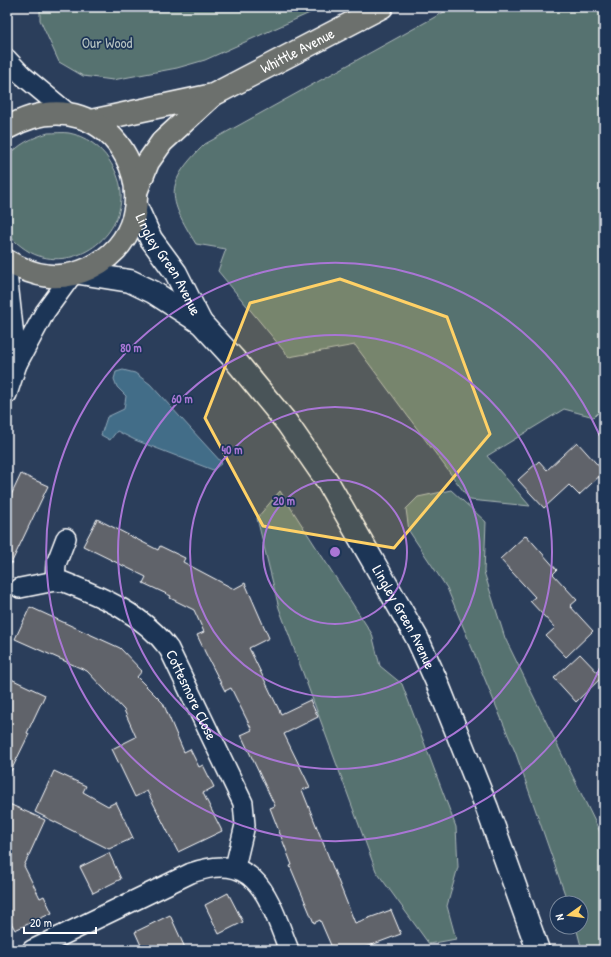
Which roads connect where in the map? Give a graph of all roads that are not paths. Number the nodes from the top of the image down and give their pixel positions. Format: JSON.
{"nodes":[{"id":1,"x":382,"y":7,"type":"edge"},
{"id":2,"x":7,"y":59,"type":"edge"},
{"id":3,"x":212,"y":95,"type":"junction"},
{"id":4,"x":69,"y":114,"type":"junction"},
{"id":5,"x":91,"y":121,"type":"junction"},
{"id":6,"x":7,"y":128,"type":"edge"},
{"id":7,"x":136,"y":199,"type":"junction"},
{"id":8,"x":7,"y":261,"type":"edge"},
{"id":9,"x":7,"y":273,"type":"edge"},
{"id":10,"x":76,"y":274,"type":"junction"},
{"id":11,"x":201,"y":323,"type":"junction"},
{"id":12,"x":17,"y":364,"type":"junction"},
{"id":13,"x":7,"y":394,"type":"edge"},
{"id":14,"x":66,"y":538,"type":"dead end"},
{"id":15,"x":55,"y":581,"type":"junction"},
{"id":16,"x":20,"y":588,"type":"dead end"},
{"id":17,"x":235,"y":867,"type":"junction"},
{"id":18,"x":32,"y":950,"type":"edge"},
{"id":19,"x":289,"y":950,"type":"edge"},
{"id":20,"x":538,"y":950,"type":"edge"}],
"edges":[{"from":1,"to":3,"type":"main road","name":"Whittle Avenue"},
{"from":2,"to":4,"type":"street"},
{"from":3,"to":5,"type":"main road","name":"Whittle Avenue"},
{"from":3,"to":7,"type":"main road","name":"Whittle Avenue"},
{"from":4,"to":5,"type":"main road"},
{"from":4,"to":6,"type":"main road"},
{"from":5,"to":7,"type":"main road"},
{"from":7,"to":10,"type":"main road","name":"Whittle Avenue"},
{"from":7,"to":11,"type":"street","name":"Lingley Green Avenue"},
{"from":8,"to":10,"type":"main road"},
{"from":9,"to":12,"type":"street"},
{"from":10,"to":11,"type":"street","name":"Lingley Green Avenue"},
{"from":10,"to":12,"type":"street"},
{"from":11,"to":20,"type":"street","name":"Lingley Green Avenue"},
{"from":12,"to":13,"type":"street"},
{"from":14,"to":15,"type":"street"},
{"from":15,"to":16,"type":"street","name":"Cottesmore Close"},
{"from":15,"to":17,"type":"street","name":"Cottesmore Close"},
{"from":17,"to":18,"type":"street"},
{"from":17,"to":19,"type":"street"}]}
